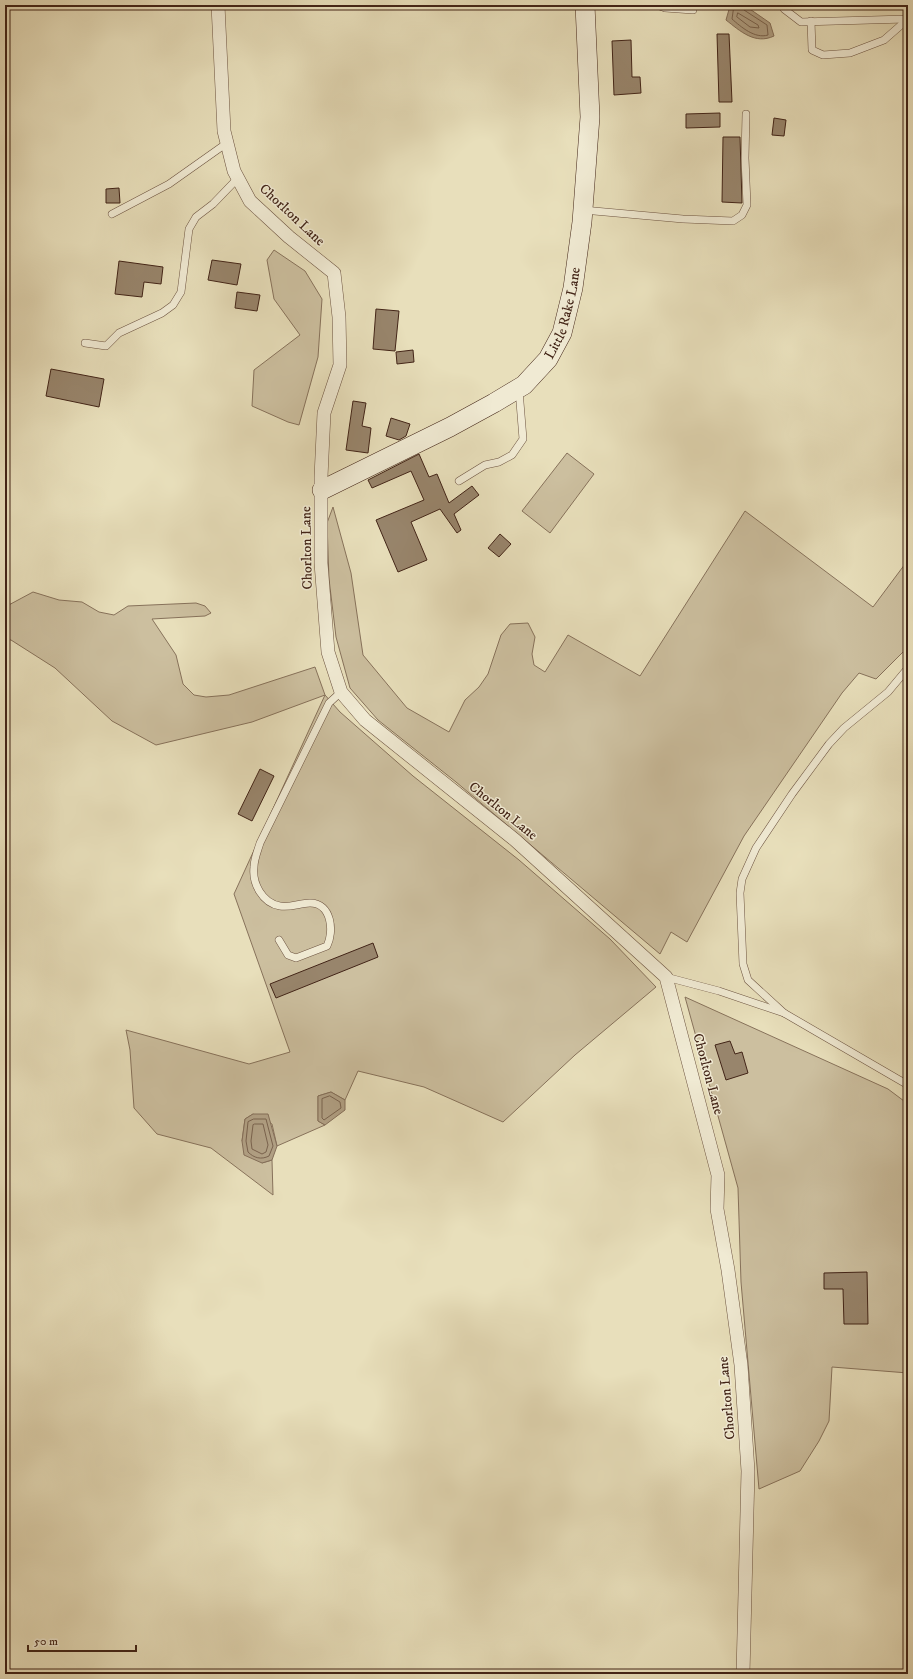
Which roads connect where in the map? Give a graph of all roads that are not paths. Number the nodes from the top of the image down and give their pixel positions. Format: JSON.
{"nodes":[{"id":1,"x":218,"y":5,"type":"edge"},
{"id":2,"x":585,"y":5,"type":"edge"},
{"id":3,"x":657,"y":5,"type":"edge"},
{"id":4,"x":784,"y":5,"type":"edge"},
{"id":5,"x":693,"y":10,"type":"dead end"},
{"id":6,"x":907,"y":18,"type":"edge"},
{"id":7,"x":811,"y":22,"type":"junction"},
{"id":8,"x":746,"y":114,"type":"dead end"},
{"id":9,"x":227,"y":143,"type":"junction"},
{"id":10,"x":238,"y":178,"type":"junction"},
{"id":11,"x":583,"y":210,"type":"junction"},
{"id":12,"x":112,"y":214,"type":"dead end"},
{"id":13,"x":85,"y":343,"type":"dead end"},
{"id":14,"x":519,"y":388,"type":"junction"},
{"id":15,"x":459,"y":481,"type":"dead end"},
{"id":16,"x":322,"y":490,"type":"junction"},
{"id":17,"x":908,"y":668,"type":"edge"},
{"id":18,"x":341,"y":692,"type":"junction"},
{"id":19,"x":279,"y":940,"type":"dead end"},
{"id":20,"x":666,"y":977,"type":"junction"},
{"id":21,"x":784,"y":1013,"type":"junction"},
{"id":22,"x":908,"y":1085,"type":"edge"},
{"id":23,"x":743,"y":1674,"type":"edge"}],
"edges":[{"from":1,"to":9,"type":"street","name":"Chorlton Lane"},
{"from":2,"to":11,"type":"street","name":"Little Rake Lane"},
{"from":3,"to":5,"type":"lane"},
{"from":4,"to":7,"type":"lane"},
{"from":6,"to":7,"type":"lane"},
{"from":6,"to":7,"type":"lane"},
{"from":8,"to":11,"type":"lane"},
{"from":9,"to":10,"type":"street","name":"Chorlton Lane"},
{"from":9,"to":12,"type":"lane"},
{"from":10,"to":13,"type":"lane"},
{"from":10,"to":16,"type":"street","name":"Chorlton Lane"},
{"from":11,"to":14,"type":"street","name":"Little Rake Lane"},
{"from":14,"to":15,"type":"lane"},
{"from":14,"to":16,"type":"street","name":"Little Rake Lane"},
{"from":16,"to":18,"type":"street","name":"Chorlton Lane"},
{"from":17,"to":21,"type":"lane"},
{"from":18,"to":19,"type":"lane"},
{"from":18,"to":20,"type":"street","name":"Chorlton Lane"},
{"from":20,"to":21,"type":"lane"},
{"from":20,"to":23,"type":"street","name":"Chorlton Lane"},
{"from":21,"to":22,"type":"lane"}]}
